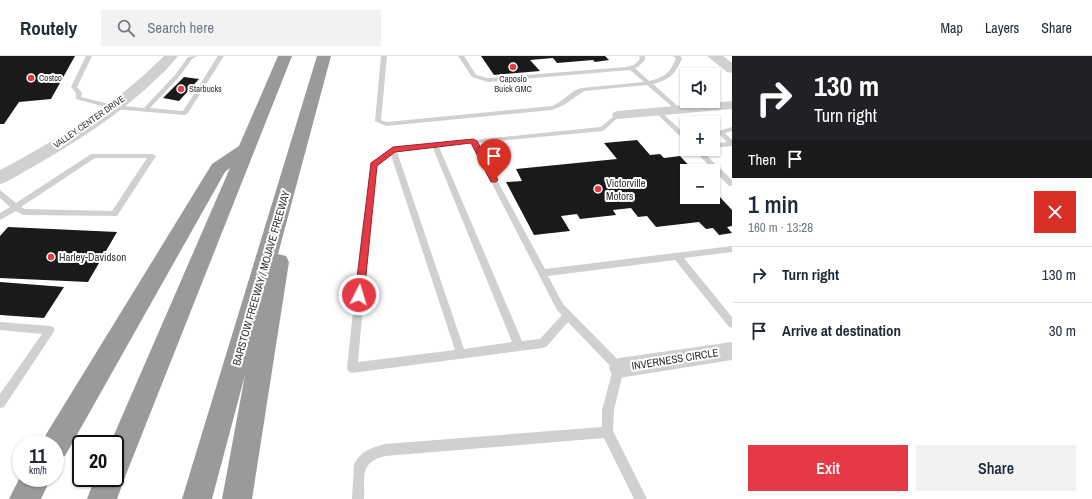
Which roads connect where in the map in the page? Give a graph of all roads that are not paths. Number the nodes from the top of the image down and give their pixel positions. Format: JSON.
{"nodes":[{"id":1,"x":89,"y":56,"type":"edge"},
{"id":2,"x":171,"y":56,"type":"edge"},
{"id":3,"x":194,"y":56,"type":"edge"},
{"id":4,"x":220,"y":56,"type":"edge"},
{"id":5,"x":285,"y":56,"type":"edge"},
{"id":6,"x":324,"y":56,"type":"edge"},
{"id":7,"x":384,"y":56,"type":"edge"},
{"id":8,"x":461,"y":56,"type":"edge"},
{"id":9,"x":642,"y":56,"type":"edge"},
{"id":10,"x":676,"y":56,"type":"edge"},
{"id":11,"x":714,"y":56,"type":"edge"},
{"id":12,"x":630,"y":68,"type":"junction"},
{"id":13,"x":732,"y":69,"type":"edge"},
{"id":14,"x":648,"y":83,"type":"junction"},
{"id":15,"x":732,"y":104,"type":"edge"},
{"id":16,"x":113,"y":107,"type":"junction"},
{"id":17,"x":678,"y":109,"type":"junction"},
{"id":18,"x":144,"y":110,"type":"junction"},
{"id":19,"x":657,"y":111,"type":"junction"},
{"id":20,"x":618,"y":114,"type":"joint"},
{"id":21,"x":732,"y":129,"type":"edge"},
{"id":22,"x":680,"y":133,"type":"edge"},
{"id":23,"x":473,"y":141,"type":"junction"},
{"id":24,"x":732,"y":144,"type":"edge"},
{"id":25,"x":435,"y":145,"type":"junction"},
{"id":26,"x":720,"y":145,"type":"edge"},
{"id":27,"x":245,"y":150,"type":"junction"},
{"id":28,"x":393,"y":150,"type":"junction"},
{"id":29,"x":297,"y":153,"type":"junction"},
{"id":30,"x":703,"y":156,"type":"edge"},
{"id":31,"x":0,"y":178,"type":"edge"},
{"id":32,"x":732,"y":184,"type":"edge"},
{"id":33,"x":0,"y":193,"type":"edge"},
{"id":34,"x":16,"y":206,"type":"junction"},
{"id":35,"x":0,"y":217,"type":"edge"},
{"id":36,"x":732,"y":249,"type":"edge"},
{"id":37,"x":677,"y":256,"type":"junction"},
{"id":38,"x":542,"y":273,"type":"junction"},
{"id":39,"x":568,"y":315,"type":"junction"},
{"id":40,"x":732,"y":324,"type":"edge"},
{"id":41,"x":0,"y":326,"type":"edge"},
{"id":42,"x":518,"y":346,"type":"junction"},
{"id":43,"x":732,"y":351,"type":"edge"},
{"id":44,"x":461,"y":354,"type":"junction"},
{"id":45,"x":619,"y":368,"type":"junction"},
{"id":46,"x":0,"y":403,"type":"edge"},
{"id":47,"x":607,"y":432,"type":"junction"},
{"id":48,"x":61,"y":435,"type":"edge"},
{"id":49,"x":124,"y":444,"type":"edge"},
{"id":50,"x":31,"y":487,"type":"edge"},
{"id":51,"x":107,"y":487,"type":"edge"},
{"id":52,"x":24,"y":499,"type":"edge"},
{"id":53,"x":102,"y":499,"type":"edge"},
{"id":54,"x":197,"y":499,"type":"edge"},
{"id":55,"x":237,"y":499,"type":"edge"},
{"id":56,"x":358,"y":499,"type":"edge"},
{"id":57,"x":641,"y":499,"type":"edge"}],
"edges":[{"from":1,"to":16,"type":"lane"},
{"from":2,"to":16,"type":"street","name":"VALLEY CENTER DRIVE"},
{"from":3,"to":18,"type":"lane"},
{"from":4,"to":18,"type":"lane"},
{"from":5,"to":27,"type":"highway"},
{"from":6,"to":29,"type":"highway","name":"BARSTOW FREEWAY / MOJAVE FREEWAY"},
{"from":7,"to":14,"type":"lane"},
{"from":8,"to":12,"type":"lane"},
{"from":9,"to":12,"type":"lane"},
{"from":10,"to":14,"type":"lane"},
{"from":11,"to":13,"type":"street"},
{"from":12,"to":14,"type":"lane"},
{"from":14,"to":17,"type":"lane"},
{"from":15,"to":17,"type":"street"},
{"from":16,"to":18,"type":"lane"},
{"from":16,"to":31,"type":"street","name":"VALLEY CENTER DRIVE"},
{"from":17,"to":19,"type":"street"},
{"from":19,"to":20,"type":"street"},
{"from":19,"to":22,"type":"lane"},
{"from":20,"to":23,"type":"lane"},
{"from":21,"to":24,"type":"lane"},
{"from":23,"to":25,"type":"lane"},
{"from":23,"to":38,"type":"lane"},
{"from":24,"to":26,"type":"lane"},
{"from":25,"to":28,"type":"lane"},
{"from":25,"to":42,"type":"lane"},
{"from":27,"to":48,"type":"highway"},
{"from":27,"to":49,"type":"highway"},
{"from":28,"to":44,"type":"lane"},
{"from":28,"to":44,"type":"lane"},
{"from":29,"to":54,"type":"highway","name":"BARSTOW FREEWAY / MOJAVE FREEWAY"},
{"from":29,"to":55,"type":"highway"},
{"from":30,"to":32,"type":"lane"},
{"from":33,"to":34,"type":"lane"},
{"from":34,"to":34,"type":"lane"},
{"from":34,"to":35,"type":"lane"},
{"from":36,"to":37,"type":"lane"},
{"from":37,"to":38,"type":"lane"},
{"from":37,"to":40,"type":"lane"},
{"from":38,"to":39,"type":"lane"},
{"from":39,"to":42,"type":"lane"},
{"from":39,"to":45,"type":"lane"},
{"from":41,"to":46,"type":"lane"},
{"from":42,"to":44,"type":"lane"},
{"from":43,"to":45,"type":"street","name":"INVERNESS CIRCLE"},
{"from":45,"to":47,"type":"lane"},
{"from":47,"to":56,"type":"lane"},
{"from":47,"to":57,"type":"lane"},
{"from":50,"to":52,"type":"highway"},
{"from":51,"to":53,"type":"highway"}]}
